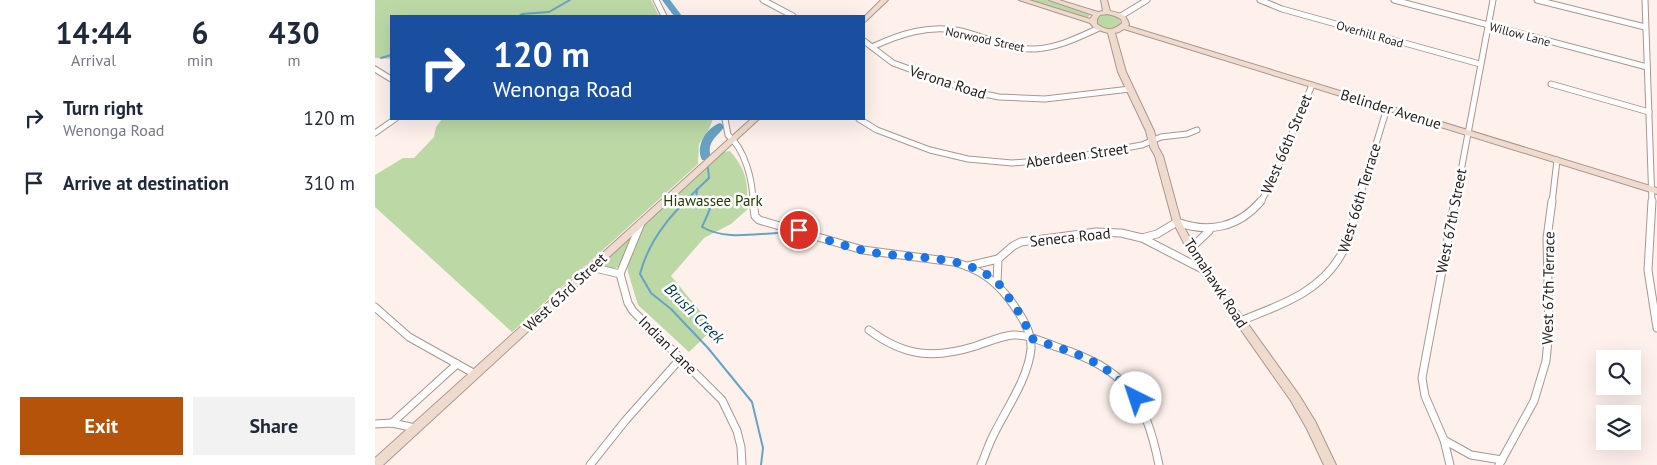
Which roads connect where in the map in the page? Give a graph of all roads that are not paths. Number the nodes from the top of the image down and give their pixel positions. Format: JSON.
{"nodes":[{"id":1,"x":657,"y":0,"type":"edge"},
{"id":2,"x":763,"y":0,"type":"edge"},
{"id":3,"x":779,"y":0,"type":"edge"},
{"id":4,"x":885,"y":0,"type":"edge"},
{"id":5,"x":1022,"y":0,"type":"edge"},
{"id":6,"x":1052,"y":0,"type":"edge"},
{"id":7,"x":1104,"y":0,"type":"edge"},
{"id":8,"x":1147,"y":0,"type":"edge"},
{"id":9,"x":1261,"y":0,"type":"edge"},
{"id":10,"x":1394,"y":0,"type":"edge"},
{"id":11,"x":1493,"y":0,"type":"edge"},
{"id":12,"x":1537,"y":0,"type":"edge"},
{"id":13,"x":1645,"y":0,"type":"edge"},
{"id":14,"x":771,"y":4,"type":"junction"},
{"id":15,"x":1107,"y":12,"type":"junction"},
{"id":16,"x":1098,"y":14,"type":"junction"},
{"id":17,"x":664,"y":15,"type":"edge"},
{"id":18,"x":791,"y":15,"type":"edge"},
{"id":19,"x":1121,"y":16,"type":"junction"},
{"id":20,"x":865,"y":19,"type":"edge"},
{"id":21,"x":1092,"y":22,"type":"junction"},
{"id":22,"x":1488,"y":25,"type":"junction"},
{"id":23,"x":1124,"y":27,"type":"junction"},
{"id":24,"x":1645,"y":27,"type":"junction"},
{"id":25,"x":1097,"y":29,"type":"junction"},
{"id":26,"x":1111,"y":32,"type":"junction"},
{"id":27,"x":865,"y":42,"type":"edge"},
{"id":28,"x":872,"y":47,"type":"junction"},
{"id":29,"x":1480,"y":64,"type":"junction"},
{"id":30,"x":1647,"y":67,"type":"junction"},
{"id":31,"x":375,"y":69,"type":"edge"},
{"id":32,"x":390,"y":78,"type":"edge"},
{"id":33,"x":1551,"y":84,"type":"dead end"},
{"id":34,"x":1311,"y":85,"type":"junction"},
{"id":35,"x":1130,"y":89,"type":"junction"},
{"id":36,"x":1387,"y":108,"type":"junction"},
{"id":37,"x":1649,"y":112,"type":"junction"},
{"id":38,"x":394,"y":120,"type":"edge"},
{"id":39,"x":725,"y":120,"type":"edge"},
{"id":40,"x":754,"y":120,"type":"edge"},
{"id":41,"x":861,"y":120,"type":"edge"},
{"id":42,"x":1197,"y":130,"type":"dead end"},
{"id":43,"x":375,"y":133,"type":"edge"},
{"id":44,"x":1467,"y":133,"type":"junction"},
{"id":45,"x":733,"y":139,"type":"junction"},
{"id":46,"x":1153,"y":141,"type":"junction"},
{"id":47,"x":1557,"y":160,"type":"junction"},
{"id":48,"x":1655,"y":190,"type":"edge"},
{"id":49,"x":643,"y":220,"type":"junction"},
{"id":50,"x":1177,"y":222,"type":"junction"},
{"id":51,"x":1209,"y":230,"type":"junction"},
{"id":52,"x":1141,"y":238,"type":"junction"},
{"id":53,"x":1191,"y":248,"type":"junction"},
{"id":54,"x":998,"y":259,"type":"junction"},
{"id":55,"x":968,"y":266,"type":"junction"},
{"id":56,"x":591,"y":268,"type":"junction"},
{"id":57,"x":1204,"y":270,"type":"junction"},
{"id":58,"x":619,"y":274,"type":"junction"},
{"id":59,"x":997,"y":282,"type":"junction"},
{"id":60,"x":375,"y":307,"type":"edge"},
{"id":61,"x":1240,"y":321,"type":"junction"},
{"id":62,"x":1657,"y":328,"type":"edge"},
{"id":63,"x":869,"y":330,"type":"dead end"},
{"id":64,"x":1030,"y":338,"type":"junction"},
{"id":65,"x":681,"y":358,"type":"junction"},
{"id":66,"x":457,"y":364,"type":"junction"},
{"id":67,"x":475,"y":374,"type":"junction"},
{"id":68,"x":392,"y":423,"type":"junction"},
{"id":69,"x":375,"y":424,"type":"edge"},
{"id":70,"x":415,"y":428,"type":"junction"},
{"id":71,"x":1444,"y":440,"type":"junction"},
{"id":72,"x":1500,"y":463,"type":"edge"},
{"id":73,"x":375,"y":465,"type":"edge"},
{"id":74,"x":590,"y":465,"type":"edge"},
{"id":75,"x":742,"y":465,"type":"edge"},
{"id":76,"x":981,"y":465,"type":"edge"},
{"id":77,"x":1159,"y":465,"type":"edge"},
{"id":78,"x":1330,"y":465,"type":"edge"},
{"id":79,"x":1450,"y":465,"type":"edge"}],
"edges":[{"from":1,"to":17,"type":"street"},
{"from":2,"to":14,"type":"street"},
{"from":3,"to":14,"type":"street"},
{"from":4,"to":20,"type":"main road"},
{"from":5,"to":21,"type":"street"},
{"from":6,"to":16,"type":"street"},
{"from":7,"to":15,"type":"street"},
{"from":8,"to":19,"type":"street"},
{"from":9,"to":29,"type":"street","name":"Overhill Road"},
{"from":10,"to":22,"type":"street","name":"Willow Lane"},
{"from":11,"to":22,"type":"street","name":"West 67th Street"},
{"from":12,"to":24,"type":"street"},
{"from":13,"to":24,"type":"street"},
{"from":14,"to":18,"type":"street"},
{"from":15,"to":16,"type":"street"},
{"from":15,"to":19,"type":"street"},
{"from":16,"to":21,"type":"street"},
{"from":19,"to":23,"type":"street"},
{"from":21,"to":25,"type":"street"},
{"from":22,"to":29,"type":"street","name":"West 67th Street"},
{"from":22,"to":30,"type":"street","name":"Willow Lane"},
{"from":23,"to":26,"type":"street"},
{"from":23,"to":34,"type":"street","name":"Belinder Avenue"},
{"from":24,"to":30,"type":"street"},
{"from":25,"to":26,"type":"street"},
{"from":25,"to":28,"type":"street","name":"Norwood Street"},
{"from":26,"to":35,"type":"street","name":"Tomahawk Road"},
{"from":27,"to":28,"type":"street","name":"Verona Road"},
{"from":28,"to":35,"type":"street","name":"Verona Road"},
{"from":29,"to":44,"type":"street","name":"West 67th Street"},
{"from":30,"to":37,"type":"street"},
{"from":31,"to":32,"type":"street"},
{"from":33,"to":37,"type":"street"},
{"from":34,"to":36,"type":"street","name":"Belinder Avenue"},
{"from":34,"to":51,"type":"street","name":"West 66th Street"},
{"from":35,"to":46,"type":"street","name":"Tomahawk Road"},
{"from":36,"to":44,"type":"street","name":"Belinder Avenue"},
{"from":36,"to":61,"type":"street","name":"West 66th Terrace"},
{"from":37,"to":48,"type":"street"},
{"from":38,"to":43,"type":"street"},
{"from":39,"to":45,"type":"street"},
{"from":40,"to":45,"type":"street","name":"West 63rd Street"},
{"from":41,"to":46,"type":"street","name":"Aberdeen Street"},
{"from":42,"to":46,"type":"street","name":"Aberdeen Street"},
{"from":44,"to":47,"type":"street","name":"Belinder Avenue"},
{"from":44,"to":71,"type":"street","name":"West 67th Street"},
{"from":45,"to":49,"type":"street","name":"West 63rd Street"},
{"from":45,"to":55,"type":"street"},
{"from":46,"to":50,"type":"street","name":"Tomahawk Road"},
{"from":47,"to":48,"type":"street","name":"Belinder Avenue"},
{"from":47,"to":72,"type":"street","name":"West 67th Terrace"},
{"from":48,"to":62,"type":"street"},
{"from":49,"to":56,"type":"street","name":"West 63rd Street"},
{"from":49,"to":58,"type":"street"},
{"from":50,"to":51,"type":"street","name":"West 66th Street"},
{"from":50,"to":52,"type":"street"},
{"from":50,"to":53,"type":"street","name":"Tomahawk Road"},
{"from":51,"to":53,"type":"street","name":"West 66th Street"},
{"from":52,"to":54,"type":"street","name":"Seneca Road"},
{"from":52,"to":57,"type":"street","name":"Seneca Road"},
{"from":53,"to":57,"type":"street","name":"Tomahawk Road"},
{"from":54,"to":55,"type":"street"},
{"from":54,"to":59,"type":"street"},
{"from":55,"to":59,"type":"street"},
{"from":56,"to":58,"type":"street"},
{"from":56,"to":67,"type":"street","name":"West 63rd Street"},
{"from":57,"to":61,"type":"street","name":"Tomahawk Road"},
{"from":58,"to":65,"type":"street","name":"Indian Lane"},
{"from":59,"to":64,"type":"street"},
{"from":60,"to":66,"type":"street"},
{"from":61,"to":78,"type":"street","name":"Tomahawk Road"},
{"from":63,"to":64,"type":"street"},
{"from":64,"to":76,"type":"street"},
{"from":64,"to":77,"type":"street"},
{"from":65,"to":74,"type":"street"},
{"from":65,"to":75,"type":"street","name":"Indian Lane"},
{"from":66,"to":67,"type":"street"},
{"from":66,"to":68,"type":"street"},
{"from":67,"to":70,"type":"street","name":"West 63rd Street"},
{"from":68,"to":69,"type":"street"},
{"from":68,"to":70,"type":"street"},
{"from":70,"to":73,"type":"street","name":"West 63rd Street"},
{"from":71,"to":72,"type":"street"},
{"from":71,"to":79,"type":"street","name":"West 67th Street"}]}
